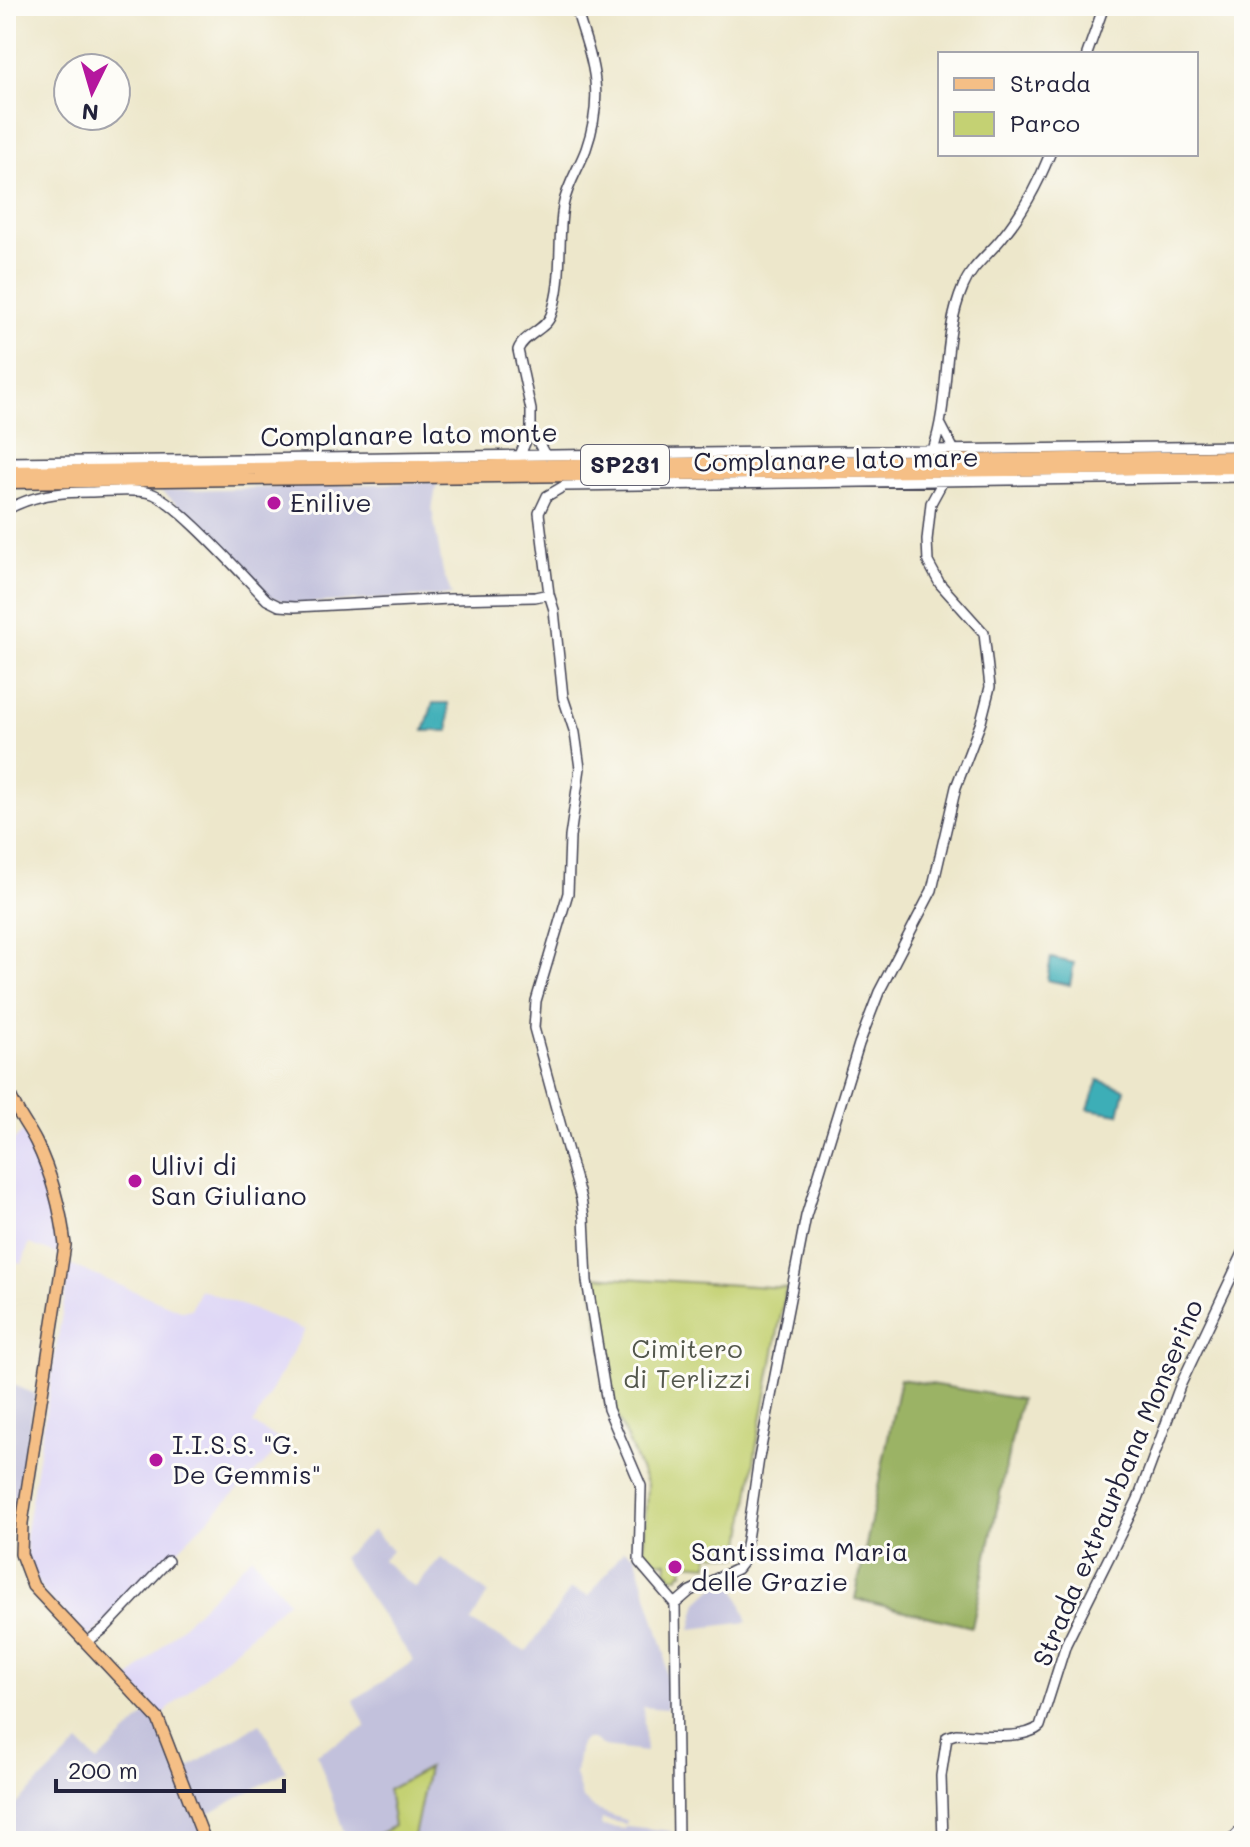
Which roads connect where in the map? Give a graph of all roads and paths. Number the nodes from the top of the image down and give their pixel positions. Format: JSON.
{"nodes":[{"id":1,"x":575,"y":6,"type":"edge"},
{"id":2,"x":1104,"y":6,"type":"edge"},
{"id":3,"x":1088,"y":52,"type":"edge"},
{"id":4,"x":1049,"y":156,"type":"edge"},
{"id":5,"x":941,"y":425,"type":"junction"},
{"id":6,"x":531,"y":429,"type":"junction"},
{"id":7,"x":1244,"y":446,"type":"edge"},
{"id":8,"x":933,"y":450,"type":"junction"},
{"id":9,"x":954,"y":450,"type":"junction"},
{"id":10,"x":520,"y":455,"type":"junction"},
{"id":11,"x":545,"y":455,"type":"junction"},
{"id":12,"x":1244,"y":457,"type":"edge"},
{"id":13,"x":6,"y":462,"type":"edge"},
{"id":14,"x":1244,"y":467,"type":"edge"},
{"id":15,"x":1244,"y":477,"type":"edge"},
{"id":16,"x":8,"y":480,"type":"edge"},
{"id":17,"x":923,"y":481,"type":"junction"},
{"id":18,"x":943,"y":481,"type":"junction"},
{"id":19,"x":931,"y":503,"type":"junction"},
{"id":20,"x":6,"y":510,"type":"edge"},
{"id":21,"x":549,"y":594,"type":"junction"},
{"id":22,"x":7,"y":1092,"type":"edge"},
{"id":23,"x":6,"y":1111,"type":"edge"},
{"id":24,"x":20,"y":1116,"type":"junction"},
{"id":25,"x":1244,"y":1251,"type":"edge"},
{"id":26,"x":168,"y":1561,"type":"dead end"},
{"id":27,"x":675,"y":1604,"type":"junction"},
{"id":28,"x":86,"y":1643,"type":"junction"},
{"id":29,"x":1244,"y":1827,"type":"edge"},
{"id":30,"x":205,"y":1841,"type":"edge"},
{"id":31,"x":678,"y":1841,"type":"edge"},
{"id":32,"x":943,"y":1841,"type":"edge"},
{"id":33,"x":1230,"y":1841,"type":"edge"}],
"edges":[{"from":1,"to":6,"type":"street"},
{"from":2,"to":3,"type":"street"},
{"from":4,"to":5,"type":"street"},
{"from":5,"to":8,"type":"street"},
{"from":5,"to":9,"type":"street"},
{"from":6,"to":10,"type":"street"},
{"from":6,"to":11,"type":"street"},
{"from":7,"to":9,"type":"street","name":"Complanare lato monte"},
{"from":8,"to":9,"type":"street","name":"Complanare lato monte"},
{"from":8,"to":11,"type":"street","name":"Complanare lato monte"},
{"from":10,"to":11,"type":"street","name":"Complanare lato monte"},
{"from":10,"to":13,"type":"street","name":"Complanare lato monte"},
{"from":12,"to":16,"type":"highway","number":"SP231"},
{"from":14,"to":16,"type":"highway","number":"SP231"},
{"from":15,"to":18,"type":"street","name":"Complanare lato mare"},
{"from":17,"to":18,"type":"street","name":"Complanare lato mare"},
{"from":17,"to":19,"type":"street"},
{"from":17,"to":21,"type":"street","name":"Complanare lato mare"},
{"from":18,"to":19,"type":"street"},
{"from":19,"to":27,"type":"street"},
{"from":20,"to":21,"type":"street"},
{"from":21,"to":27,"type":"street","name":"Complanare lato mare"},
{"from":22,"to":24,"type":"main road"},
{"from":23,"to":24,"type":"main road"},
{"from":24,"to":28,"type":"main road"},
{"from":25,"to":32,"type":"street","name":"Strada extraurbana Monserino"},
{"from":26,"to":28,"type":"street"},
{"from":27,"to":31,"type":"street"},
{"from":28,"to":30,"type":"main road"},
{"from":29,"to":33,"type":"street"}]}
